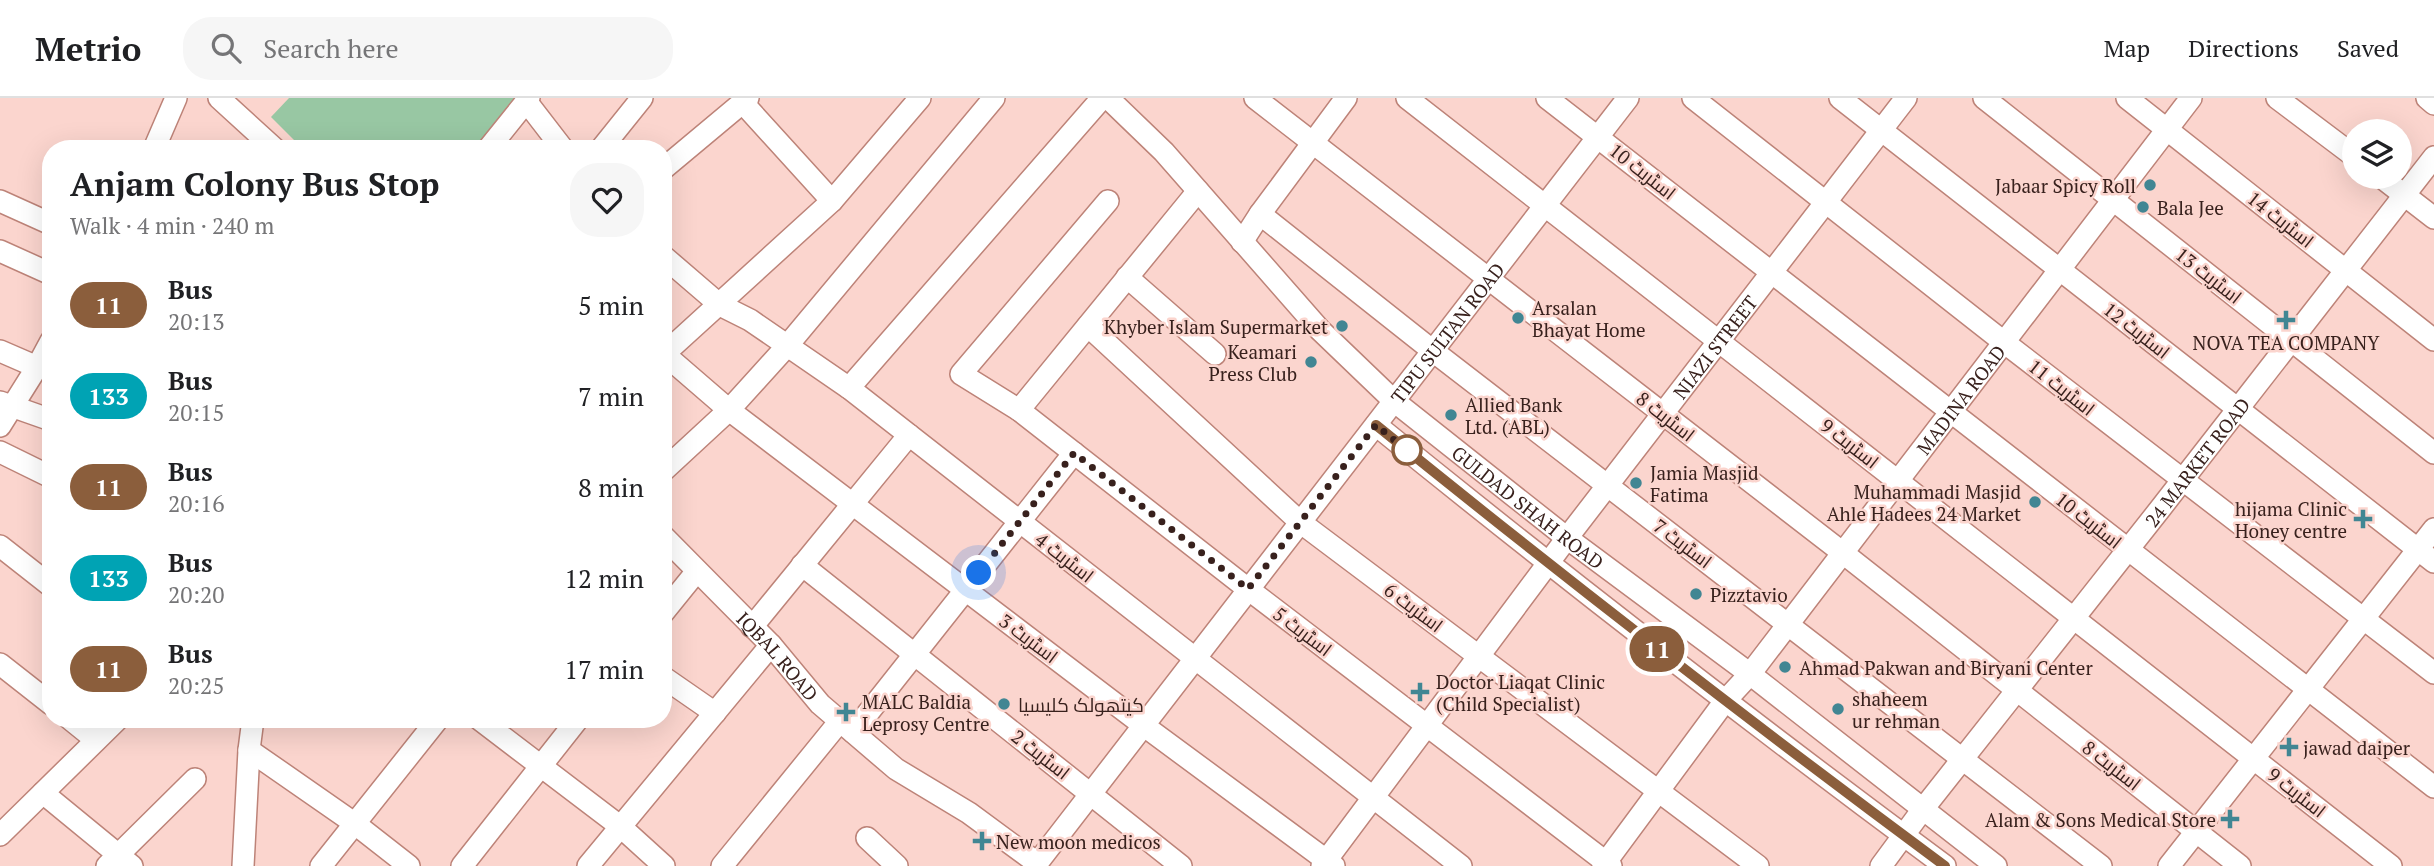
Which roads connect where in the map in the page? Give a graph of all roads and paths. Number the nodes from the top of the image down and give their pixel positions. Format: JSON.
{"nodes":[{"id":1,"x":176,"y":98,"type":"edge"},
{"id":2,"x":219,"y":98,"type":"edge"},
{"id":3,"x":642,"y":98,"type":"edge"},
{"id":4,"x":920,"y":98,"type":"edge"},
{"id":5,"x":994,"y":98,"type":"edge"},
{"id":6,"x":1102,"y":98,"type":"edge"},
{"id":7,"x":1108,"y":98,"type":"edge"},
{"id":8,"x":1255,"y":98,"type":"edge"},
{"id":9,"x":1346,"y":98,"type":"edge"},
{"id":10,"x":1407,"y":98,"type":"edge"},
{"id":11,"x":1547,"y":98,"type":"edge"},
{"id":12,"x":1628,"y":98,"type":"edge"},
{"id":13,"x":1693,"y":98,"type":"edge"},
{"id":14,"x":1840,"y":98,"type":"edge"},
{"id":15,"x":1906,"y":98,"type":"edge"},
{"id":16,"x":1984,"y":98,"type":"edge"},
{"id":17,"x":2127,"y":98,"type":"edge"},
{"id":18,"x":2191,"y":98,"type":"edge"},
{"id":19,"x":2277,"y":98,"type":"edge"},
{"id":20,"x":2427,"y":98,"type":"edge"},
{"id":21,"x":528,"y":100,"type":"edge"},
{"id":22,"x":745,"y":100,"type":"edge"},
{"id":23,"x":2434,"y":104,"type":"edge"},
{"id":24,"x":2167,"y":129,"type":"junction"},
{"id":25,"x":1881,"y":130,"type":"junction"},
{"id":26,"x":1598,"y":136,"type":"junction"},
{"id":27,"x":158,"y":140,"type":"edge"},
{"id":28,"x":265,"y":140,"type":"edge"},
{"id":29,"x":495,"y":140,"type":"edge"},
{"id":30,"x":557,"y":140,"type":"edge"},
{"id":31,"x":608,"y":140,"type":"edge"},
{"id":32,"x":1313,"y":142,"type":"junction"},
{"id":33,"x":2342,"y":147,"type":"edge"},
{"id":34,"x":2434,"y":157,"type":"edge"},
{"id":35,"x":672,"y":161,"type":"edge"},
{"id":36,"x":2397,"y":189,"type":"edge"},
{"id":37,"x":1198,"y":191,"type":"junction"},
{"id":38,"x":2404,"y":194,"type":"junction"},
{"id":39,"x":2114,"y":199,"type":"junction"},
{"id":40,"x":0,"y":201,"type":"edge"},
{"id":41,"x":832,"y":201,"type":"junction"},
{"id":42,"x":1108,"y":201,"type":"dead end"},
{"id":43,"x":1826,"y":202,"type":"junction"},
{"id":44,"x":1545,"y":206,"type":"junction"},
{"id":45,"x":1260,"y":214,"type":"junction"},
{"id":46,"x":2434,"y":218,"type":"edge"},
{"id":47,"x":42,"y":220,"type":"edge"},
{"id":48,"x":1242,"y":242,"type":"junction"},
{"id":49,"x":0,"y":251,"type":"edge"},
{"id":50,"x":672,"y":264,"type":"edge"},
{"id":51,"x":42,"y":270,"type":"edge"},
{"id":52,"x":2060,"y":270,"type":"junction"},
{"id":53,"x":2346,"y":270,"type":"junction"},
{"id":54,"x":1772,"y":273,"type":"junction"},
{"id":55,"x":1128,"y":277,"type":"junction"},
{"id":56,"x":1489,"y":278,"type":"junction"},
{"id":57,"x":720,"y":304,"type":"junction"},
{"id":58,"x":1088,"y":326,"type":"junction"},
{"id":59,"x":2291,"y":340,"type":"junction"},
{"id":60,"x":2434,"y":340,"type":"edge"},
{"id":61,"x":1719,"y":341,"type":"junction"},
{"id":62,"x":2005,"y":343,"type":"junction"},
{"id":63,"x":787,"y":345,"type":"junction"},
{"id":64,"x":672,"y":347,"type":"edge"},
{"id":65,"x":0,"y":351,"type":"edge"},
{"id":66,"x":1433,"y":351,"type":"junction"},
{"id":67,"x":1215,"y":354,"type":"dead end"},
{"id":68,"x":42,"y":355,"type":"edge"},
{"id":69,"x":42,"y":360,"type":"edge"},
{"id":70,"x":672,"y":361,"type":"edge"},
{"id":71,"x":849,"y":388,"type":"junction"},
{"id":72,"x":1394,"y":401,"type":"junction"},
{"id":73,"x":6,"y":405,"type":"edge"},
{"id":74,"x":2238,"y":409,"type":"junction"},
{"id":75,"x":729,"y":410,"type":"junction"},
{"id":76,"x":1019,"y":410,"type":"junction"},
{"id":77,"x":1951,"y":413,"type":"junction"},
{"id":78,"x":1664,"y":414,"type":"junction"},
{"id":79,"x":42,"y":417,"type":"edge"},
{"id":80,"x":1376,"y":425,"type":"junction"},
{"id":81,"x":0,"y":426,"type":"edge"},
{"id":82,"x":909,"y":435,"type":"junction"},
{"id":83,"x":0,"y":452,"type":"edge"},
{"id":84,"x":1074,"y":453,"type":"junction"},
{"id":85,"x":2434,"y":453,"type":"edge"},
{"id":86,"x":672,"y":463,"type":"edge"},
{"id":87,"x":42,"y":473,"type":"edge"},
{"id":88,"x":2183,"y":480,"type":"junction"},
{"id":89,"x":1899,"y":481,"type":"junction"},
{"id":90,"x":1608,"y":485,"type":"junction"},
{"id":91,"x":852,"y":503,"type":"junction"},
{"id":92,"x":1020,"y":521,"type":"junction"},
{"id":93,"x":1300,"y":522,"type":"junction"},
{"id":94,"x":2434,"y":529,"type":"edge"},
{"id":95,"x":1567,"y":538,"type":"junction"},
{"id":96,"x":672,"y":545,"type":"edge"},
{"id":97,"x":0,"y":546,"type":"edge"},
{"id":98,"x":2128,"y":550,"type":"junction"},
{"id":99,"x":1843,"y":553,"type":"junction"},
{"id":100,"x":2426,"y":556,"type":"edge"},
{"id":101,"x":1549,"y":564,"type":"junction"},
{"id":102,"x":802,"y":565,"type":"junction"},
{"id":103,"x":697,"y":571,"type":"junction"},
{"id":104,"x":42,"y":579,"type":"edge"},
{"id":105,"x":1248,"y":589,"type":"junction"},
{"id":106,"x":966,"y":590,"type":"junction"},
{"id":107,"x":672,"y":601,"type":"edge"},
{"id":108,"x":2074,"y":618,"type":"junction"},
{"id":109,"x":2364,"y":619,"type":"junction"},
{"id":110,"x":1789,"y":624,"type":"junction"},
{"id":111,"x":752,"y":627,"type":"junction"},
{"id":112,"x":771,"y":645,"type":"junction"},
{"id":113,"x":915,"y":654,"type":"junction"},
{"id":114,"x":1480,"y":656,"type":"junction"},
{"id":115,"x":1195,"y":658,"type":"junction"},
{"id":116,"x":0,"y":664,"type":"edge"},
{"id":117,"x":2434,"y":673,"type":"edge"},
{"id":118,"x":1750,"y":674,"type":"junction"},
{"id":119,"x":672,"y":683,"type":"edge"},
{"id":120,"x":2017,"y":690,"type":"junction"},
{"id":121,"x":2308,"y":690,"type":"junction"},
{"id":122,"x":42,"y":697,"type":"edge"},
{"id":123,"x":1725,"y":701,"type":"junction"},
{"id":124,"x":715,"y":713,"type":"junction"},
{"id":125,"x":1143,"y":725,"type":"junction"},
{"id":126,"x":1428,"y":725,"type":"junction"},
{"id":127,"x":846,"y":727,"type":"junction"},
{"id":128,"x":81,"y":728,"type":"edge"},
{"id":129,"x":109,"y":728,"type":"edge"},
{"id":130,"x":252,"y":728,"type":"edge"},
{"id":131,"x":431,"y":728,"type":"edge"},
{"id":132,"x":491,"y":728,"type":"edge"},
{"id":133,"x":572,"y":728,"type":"edge"},
{"id":134,"x":96,"y":740,"type":"junction"},
{"id":135,"x":248,"y":750,"type":"junction"},
{"id":136,"x":2254,"y":758,"type":"junction"},
{"id":137,"x":1963,"y":759,"type":"junction"},
{"id":138,"x":541,"y":767,"type":"junction"},
{"id":139,"x":195,"y":779,"type":"dead end"},
{"id":140,"x":2434,"y":787,"type":"edge"},
{"id":141,"x":1659,"y":791,"type":"junction"},
{"id":142,"x":43,"y":793,"type":"junction"},
{"id":143,"x":1090,"y":793,"type":"junction"},
{"id":144,"x":1373,"y":798,"type":"junction"},
{"id":145,"x":1923,"y":809,"type":"junction"},
{"id":146,"x":354,"y":823,"type":"junction"},
{"id":147,"x":621,"y":827,"type":"junction"},
{"id":148,"x":2196,"y":832,"type":"junction"},
{"id":149,"x":0,"y":835,"type":"edge"},
{"id":150,"x":1903,"y":835,"type":"junction"},
{"id":151,"x":867,"y":838,"type":"dead end"},
{"id":152,"x":119,"y":862,"type":"edge"},
{"id":153,"x":1328,"y":864,"type":"edge"},
{"id":154,"x":1036,"y":865,"type":"edge"},
{"id":155,"x":1606,"y":865,"type":"edge"},
{"id":156,"x":243,"y":866,"type":"edge"},
{"id":157,"x":321,"y":866,"type":"edge"},
{"id":158,"x":409,"y":866,"type":"edge"},
{"id":159,"x":462,"y":866,"type":"edge"},
{"id":160,"x":588,"y":866,"type":"edge"},
{"id":161,"x":664,"y":866,"type":"edge"},
{"id":162,"x":722,"y":866,"type":"edge"},
{"id":163,"x":897,"y":866,"type":"edge"},
{"id":164,"x":1181,"y":866,"type":"edge"},
{"id":165,"x":1461,"y":866,"type":"edge"},
{"id":166,"x":1758,"y":866,"type":"edge"},
{"id":167,"x":1881,"y":866,"type":"edge"},
{"id":168,"x":1945,"y":866,"type":"edge"},
{"id":169,"x":1996,"y":866,"type":"edge"},
{"id":170,"x":2101,"y":866,"type":"edge"},
{"id":171,"x":2169,"y":866,"type":"edge"},
{"id":172,"x":2240,"y":866,"type":"edge"},
{"id":173,"x":2391,"y":866,"type":"edge"}],
"edges":[{"from":1,"to":27,"type":"street"},
{"from":2,"to":28,"type":"street"},
{"from":3,"to":31,"type":"street"},
{"from":4,"to":41,"type":"street"},
{"from":5,"to":63,"type":"street"},
{"from":6,"to":71,"type":"street"},
{"from":7,"to":37,"type":"street","name":"GULDAD SHAH ROAD"},
{"from":8,"to":32,"type":"street","name":"اسٹریٹ 8"},
{"from":9,"to":32,"type":"street"},
{"from":10,"to":44,"type":"street","name":"اسٹریٹ 9"},
{"from":11,"to":26,"type":"street","name":"اسٹریٹ 10"},
{"from":12,"to":26,"type":"street","name":"TIPU SULTAN ROAD"},
{"from":13,"to":43,"type":"street","name":"اسٹریٹ 11"},
{"from":14,"to":25,"type":"street","name":"اسٹریٹ 12"},
{"from":15,"to":25,"type":"street","name":"NIAZI STREET"},
{"from":16,"to":39,"type":"street","name":"اسٹریٹ 13"},
{"from":17,"to":24,"type":"street","name":"اسٹریٹ 14"},
{"from":18,"to":24,"type":"street","name":"MADINA ROAD"},
{"from":19,"to":33,"type":"street"},
{"from":20,"to":23,"type":"street"},
{"from":21,"to":29,"type":"street"},
{"from":21,"to":30,"type":"street"},
{"from":22,"to":35,"type":"street"},
{"from":22,"to":41,"type":"street"},
{"from":24,"to":39,"type":"street","name":"MADINA ROAD"},
{"from":24,"to":53,"type":"street","name":"اسٹریٹ 14"},
{"from":25,"to":43,"type":"street","name":"NIAZI STREET"},
{"from":25,"to":52,"type":"street","name":"اسٹریٹ 12"},
{"from":26,"to":44,"type":"street","name":"TIPU SULTAN ROAD"},
{"from":26,"to":54,"type":"street","name":"اسٹریٹ 10"},
{"from":32,"to":45,"type":"street"},
{"from":32,"to":56,"type":"street","name":"اسٹریٹ 8"},
{"from":34,"to":38,"type":"street","name":"24 MARKET ROAD"},
{"from":36,"to":38,"type":"street"},
{"from":37,"to":48,"type":"street","name":"GULDAD SHAH ROAD"},
{"from":37,"to":55,"type":"street"},
{"from":38,"to":46,"type":"street"},
{"from":38,"to":53,"type":"street","name":"24 MARKET ROAD"},
{"from":39,"to":52,"type":"street","name":"MADINA ROAD"},
{"from":39,"to":59,"type":"street","name":"اسٹریٹ 13"},
{"from":40,"to":47,"type":"street"},
{"from":41,"to":57,"type":"street"},
{"from":42,"to":76,"type":"street","name":"اسٹریٹ 5"},
{"from":43,"to":54,"type":"street","name":"NIAZI STREET"},
{"from":43,"to":62,"type":"street","name":"اسٹریٹ 11"},
{"from":44,"to":56,"type":"street","name":"TIPU SULTAN ROAD"},
{"from":44,"to":61,"type":"street","name":"اسٹریٹ 9"},
{"from":45,"to":48,"type":"street"},
{"from":45,"to":66,"type":"street","name":"اسٹریٹ 7"},
{"from":48,"to":72,"type":"street","name":"GULDAD SHAH ROAD"},
{"from":49,"to":51,"type":"street"},
{"from":50,"to":57,"type":"street","name":"اسٹریٹ 4"},
{"from":52,"to":62,"type":"street","name":"MADINA ROAD"},
{"from":52,"to":74,"type":"street","name":"اسٹریٹ 12"},
{"from":53,"to":59,"type":"street","name":"24 MARKET ROAD"},
{"from":53,"to":60,"type":"street","name":"اسٹریٹ 14"},
{"from":54,"to":61,"type":"street","name":"NIAZI STREET"},
{"from":54,"to":77,"type":"street","name":"اسٹریٹ 10"},
{"from":55,"to":58,"type":"street"},
{"from":55,"to":67,"type":"street"},
{"from":56,"to":66,"type":"street","name":"TIPU SULTAN ROAD"},
{"from":56,"to":78,"type":"street","name":"اسٹریٹ 8"},
{"from":57,"to":63,"type":"street","name":"اسٹریٹ 4"},
{"from":57,"to":64,"type":"street"},
{"from":58,"to":76,"type":"street"},
{"from":58,"to":93,"type":"street","name":"اسٹریٹ 6"},
{"from":59,"to":74,"type":"street","name":"24 MARKET ROAD"},
{"from":59,"to":85,"type":"street","name":"اسٹریٹ 13"},
{"from":61,"to":78,"type":"street","name":"NIAZI STREET"},
{"from":61,"to":89,"type":"street","name":"اسٹریٹ 9"},
{"from":62,"to":77,"type":"street","name":"MADINA ROAD"},
{"from":62,"to":88,"type":"street","name":"اسٹریٹ 11"},
{"from":63,"to":71,"type":"street","name":"اسٹریٹ 4"},
{"from":63,"to":75,"type":"street"},
{"from":65,"to":68,"type":"street"},
{"from":66,"to":72,"type":"street","name":"TIPU SULTAN ROAD"},
{"from":66,"to":90,"type":"street","name":"اسٹریٹ 7"},
{"from":69,"to":73,"type":"street"},
{"from":70,"to":75,"type":"street","name":"اسٹریٹ 3"},
{"from":71,"to":82,"type":"street","name":"اسٹریٹ 4"},
{"from":72,"to":80,"type":"street","name":"TIPU SULTAN ROAD"},
{"from":72,"to":95,"type":"street","name":"GULDAD SHAH ROAD"},
{"from":73,"to":79,"type":"street"},
{"from":73,"to":81,"type":"street"},
{"from":74,"to":88,"type":"street","name":"24 MARKET ROAD"},
{"from":74,"to":100,"type":"street","name":"اسٹریٹ 12"},
{"from":75,"to":86,"type":"street"},
{"from":75,"to":91,"type":"street","name":"اسٹریٹ 3"},
{"from":76,"to":84,"type":"street","name":"اسٹریٹ 5"},
{"from":77,"to":89,"type":"street","name":"MADINA ROAD"},
{"from":77,"to":98,"type":"street","name":"اسٹریٹ 10"},
{"from":78,"to":90,"type":"street","name":"NIAZI STREET"},
{"from":78,"to":99,"type":"street","name":"اسٹریٹ 8"},
{"from":80,"to":93,"type":"street","name":"TIPU SULTAN ROAD"},
{"from":80,"to":101,"type":"street","name":"GULDAD SHAH ROAD"},
{"from":82,"to":91,"type":"street"},
{"from":82,"to":92,"type":"street","name":"اسٹریٹ 4"},
{"from":83,"to":87,"type":"street"},
{"from":84,"to":92,"type":"street"},
{"from":84,"to":105,"type":"street","name":"اسٹریٹ 5"},
{"from":88,"to":98,"type":"street","name":"24 MARKET ROAD"},
{"from":88,"to":109,"type":"street","name":"اسٹریٹ 11"},
{"from":89,"to":99,"type":"street","name":"MADINA ROAD"},
{"from":89,"to":108,"type":"street","name":"اسٹریٹ 9"},
{"from":90,"to":95,"type":"street","name":"NIAZI STREET"},
{"from":90,"to":110,"type":"street","name":"اسٹریٹ 7"},
{"from":91,"to":102,"type":"street"},
{"from":91,"to":106,"type":"street","name":"اسٹریٹ 3"},
{"from":92,"to":106,"type":"street"},
{"from":92,"to":115,"type":"street","name":"اسٹریٹ 4"},
{"from":93,"to":105,"type":"street","name":"TIPU SULTAN ROAD"},
{"from":93,"to":114,"type":"street","name":"اسٹریٹ 6"},
{"from":94,"to":100,"type":"street"},
{"from":95,"to":101,"type":"street","name":"NIAZI STREET"},
{"from":95,"to":118,"type":"street","name":"GULDAD SHAH ROAD"},
{"from":96,"to":103,"type":"street","name":"IQBAL ROAD"},
{"from":97,"to":104,"type":"street"},
{"from":98,"to":108,"type":"street","name":"24 MARKET ROAD"},
{"from":98,"to":121,"type":"street","name":"اسٹریٹ 10"},
{"from":99,"to":110,"type":"street","name":"MADINA ROAD"},
{"from":99,"to":120,"type":"street","name":"اسٹریٹ 8"},
{"from":100,"to":109,"type":"street"},
{"from":101,"to":114,"type":"street","name":"NIAZI STREET"},
{"from":101,"to":123,"type":"street","name":"GULDAD SHAH ROAD"},
{"from":102,"to":111,"type":"street"},
{"from":102,"to":113,"type":"street","name":"اسٹریٹ 2"},
{"from":103,"to":107,"type":"street"},
{"from":103,"to":111,"type":"street","name":"IQBAL ROAD"},
{"from":105,"to":115,"type":"street","name":"TIPU SULTAN ROAD"},
{"from":105,"to":126,"type":"street","name":"اسٹریٹ 5"},
{"from":106,"to":113,"type":"street"},
{"from":106,"to":125,"type":"street","name":"اسٹریٹ 3"},
{"from":108,"to":120,"type":"street","name":"24 MARKET ROAD"},
{"from":108,"to":136,"type":"street","name":"اسٹریٹ 9"},
{"from":109,"to":117,"type":"street","name":"اسٹریٹ 11"},
{"from":109,"to":121,"type":"street"},
{"from":110,"to":118,"type":"street","name":"MADINA ROAD"},
{"from":110,"to":137,"type":"street","name":"اسٹریٹ 7"},
{"from":111,"to":112,"type":"street","name":"IQBAL ROAD"},
{"from":112,"to":124,"type":"street"},
{"from":112,"to":127,"type":"street","name":"IQBAL ROAD"},
{"from":113,"to":127,"type":"street"},
{"from":113,"to":143,"type":"street","name":"اسٹریٹ 2"},
{"from":114,"to":126,"type":"street","name":"NIAZI STREET"},
{"from":114,"to":141,"type":"street","name":"اسٹریٹ 6"},
{"from":115,"to":125,"type":"street","name":"TIPU SULTAN ROAD"},
{"from":115,"to":144,"type":"street","name":"اسٹریٹ 4"},
{"from":116,"to":122,"type":"street"},
{"from":118,"to":123,"type":"street","name":"MADINA ROAD"},
{"from":118,"to":145,"type":"street","name":"GULDAD SHAH ROAD"},
{"from":119,"to":124,"type":"street"},
{"from":120,"to":137,"type":"street","name":"24 MARKET ROAD"},
{"from":120,"to":148,"type":"street","name":"اسٹریٹ 8"},
{"from":121,"to":136,"type":"street"},
{"from":121,"to":140,"type":"street","name":"اسٹریٹ 10"},
{"from":123,"to":141,"type":"street","name":"MADINA ROAD"},
{"from":123,"to":150,"type":"street","name":"GULDAD SHAH ROAD"},
{"from":124,"to":147,"type":"street"},
{"from":125,"to":143,"type":"street","name":"TIPU SULTAN ROAD"},
{"from":125,"to":153,"type":"street","name":"اسٹریٹ 3"},
{"from":126,"to":144,"type":"street","name":"NIAZI STREET"},
{"from":126,"to":155,"type":"street","name":"اسٹریٹ 5"},
{"from":127,"to":154,"type":"street","name":"IQBAL ROAD"},
{"from":127,"to":162,"type":"street"},
{"from":128,"to":134,"type":"street"},
{"from":129,"to":134,"type":"street"},
{"from":130,"to":135,"type":"street"},
{"from":131,"to":146,"type":"street"},
{"from":132,"to":138,"type":"street"},
{"from":133,"to":138,"type":"street"},
{"from":134,"to":142,"type":"street"},
{"from":135,"to":146,"type":"street"},
{"from":135,"to":156,"type":"street"},
{"from":136,"to":148,"type":"street"},
{"from":136,"to":173,"type":"street","name":"اسٹریٹ 9"},
{"from":137,"to":145,"type":"street","name":"24 MARKET ROAD"},
{"from":137,"to":170,"type":"street","name":"اسٹریٹ 7"},
{"from":138,"to":147,"type":"street"},
{"from":138,"to":159,"type":"street"},
{"from":139,"to":152,"type":"street"},
{"from":141,"to":155,"type":"street","name":"MADINA ROAD"},
{"from":141,"to":166,"type":"street","name":"اسٹریٹ 6"},
{"from":142,"to":149,"type":"street"},
{"from":142,"to":152,"type":"street"},
{"from":143,"to":154,"type":"street","name":"TIPU SULTAN ROAD"},
{"from":143,"to":164,"type":"street","name":"اسٹریٹ 2"},
{"from":144,"to":153,"type":"street","name":"NIAZI STREET"},
{"from":144,"to":165,"type":"street","name":"اسٹریٹ 4"},
{"from":145,"to":150,"type":"street","name":"24 MARKET ROAD"},
{"from":145,"to":169,"type":"street","name":"GULDAD SHAH ROAD"},
{"from":146,"to":157,"type":"street"},
{"from":146,"to":158,"type":"street"},
{"from":147,"to":160,"type":"street"},
{"from":147,"to":161,"type":"street"},
{"from":148,"to":171,"type":"street"},
{"from":148,"to":172,"type":"street","name":"اسٹریٹ 8"},
{"from":150,"to":167,"type":"street","name":"24 MARKET ROAD"},
{"from":150,"to":168,"type":"street","name":"GULDAD SHAH ROAD"},
{"from":151,"to":163,"type":"street"}]}
